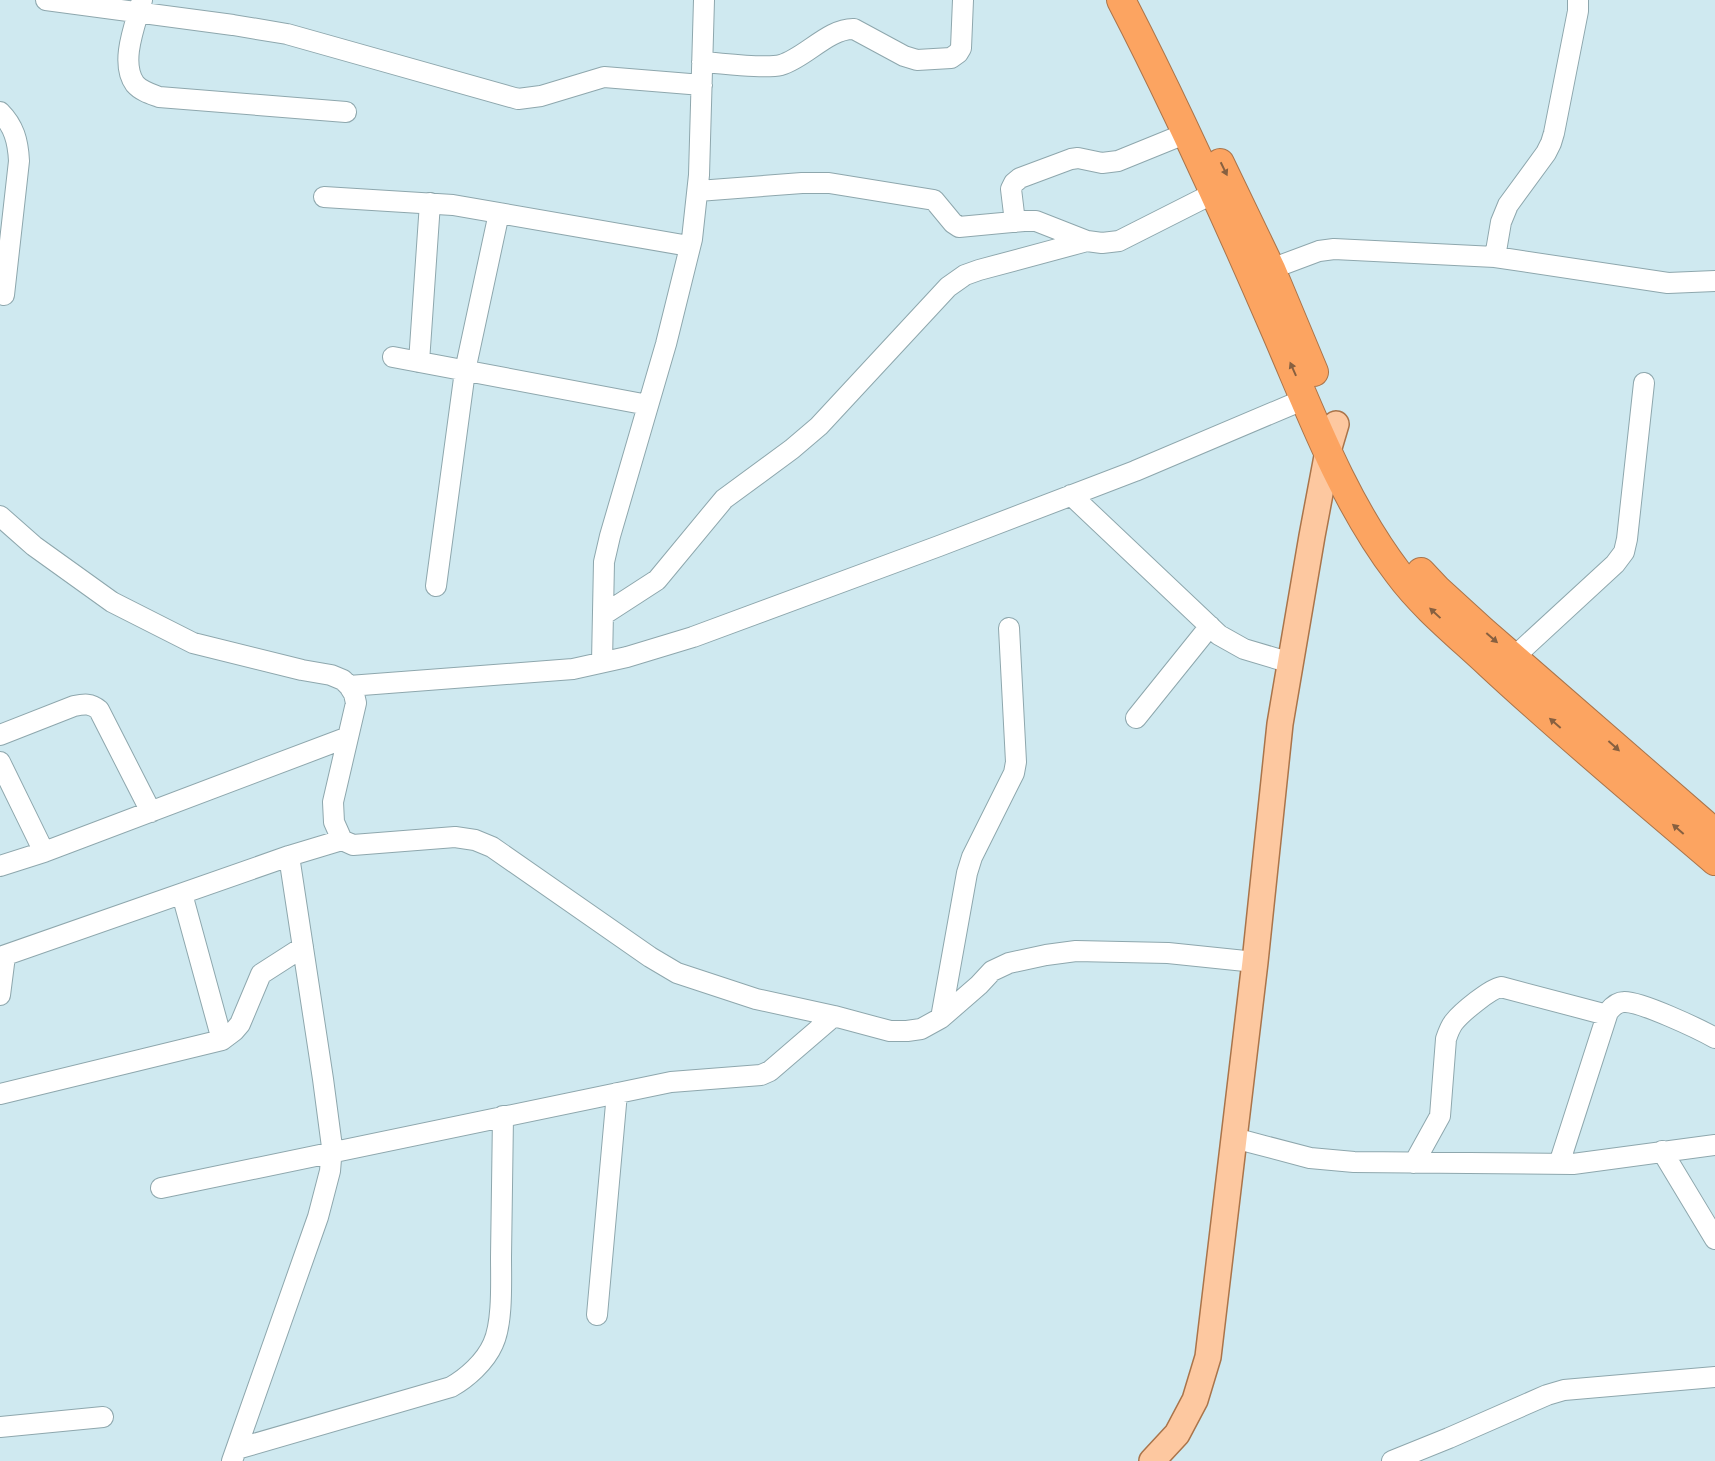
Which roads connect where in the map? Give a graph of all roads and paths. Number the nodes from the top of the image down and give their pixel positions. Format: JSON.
{"nodes":[{"id":1,"x":46,"y":0,"type":"edge"},
{"id":2,"x":704,"y":0,"type":"edge"},
{"id":3,"x":963,"y":0,"type":"edge"},
{"id":4,"x":1121,"y":0,"type":"edge"},
{"id":5,"x":1140,"y":0,"type":"edge"},
{"id":6,"x":1578,"y":0,"type":"edge"},
{"id":7,"x":140,"y":6,"type":"edge"},
{"id":8,"x":702,"y":62,"type":"junction"},
{"id":9,"x":702,"y":85,"type":"junction"},
{"id":10,"x":0,"y":112,"type":"edge"},
{"id":11,"x":346,"y":112,"type":"dead end"},
{"id":12,"x":1187,"y":133,"type":"junction"},
{"id":13,"x":698,"y":191,"type":"junction"},
{"id":14,"x":1214,"y":193,"type":"junction"},
{"id":15,"x":324,"y":197,"type":"dead end"},
{"id":16,"x":430,"y":203,"type":"junction"},
{"id":17,"x":499,"y":213,"type":"junction"},
{"id":18,"x":1015,"y":222,"type":"junction"},
{"id":19,"x":1087,"y":241,"type":"junction"},
{"id":20,"x":689,"y":246,"type":"junction"},
{"id":21,"x":1495,"y":257,"type":"junction"},
{"id":22,"x":1271,"y":269,"type":"junction"},
{"id":23,"x":1715,"y":281,"type":"edge"},
{"id":24,"x":4,"y":295,"type":"dead end"},
{"id":25,"x":393,"y":357,"type":"dead end"},
{"id":26,"x":419,"y":362,"type":"junction"},
{"id":27,"x":465,"y":371,"type":"junction"},
{"id":28,"x":1644,"y":383,"type":"dead end"},
{"id":29,"x":1305,"y":398,"type":"junction"},
{"id":30,"x":648,"y":405,"type":"junction"},
{"id":31,"x":1336,"y":424,"type":"junction"},
{"id":32,"x":1328,"y":451,"type":"junction"},
{"id":33,"x":1071,"y":495,"type":"junction"},
{"id":34,"x":0,"y":516,"type":"edge"},
{"id":35,"x":436,"y":586,"type":"dead end"},
{"id":36,"x":603,"y":615,"type":"junction"},
{"id":37,"x":1210,"y":626,"type":"junction"},
{"id":38,"x":1009,"y":628,"type":"dead end"},
{"id":39,"x":1514,"y":657,"type":"junction"},
{"id":40,"x":602,"y":662,"type":"junction"},
{"id":41,"x":1291,"y":662,"type":"junction"},
{"id":42,"x":349,"y":686,"type":"junction"},
{"id":43,"x":1136,"y":718,"type":"dead end"},
{"id":44,"x":0,"y":735,"type":"edge"},
{"id":45,"x":348,"y":737,"type":"junction"},
{"id":46,"x":0,"y":762,"type":"edge"},
{"id":47,"x":151,"y":812,"type":"junction"},
{"id":48,"x":1715,"y":833,"type":"edge"},
{"id":49,"x":342,"y":840,"type":"junction"},
{"id":50,"x":44,"y":852,"type":"junction"},
{"id":51,"x":289,"y":856,"type":"junction"},
{"id":52,"x":1715,"y":861,"type":"edge"},
{"id":53,"x":0,"y":866,"type":"edge"},
{"id":54,"x":182,"y":894,"type":"junction"},
{"id":55,"x":303,"y":946,"type":"junction"},
{"id":56,"x":2,"y":956,"type":"edge"},
{"id":57,"x":1255,"y":962,"type":"junction"},
{"id":58,"x":0,"y":995,"type":"edge"},
{"id":59,"x":1607,"y":1015,"type":"junction"},
{"id":60,"x":834,"y":1016,"type":"junction"},
{"id":61,"x":941,"y":1018,"type":"junction"},
{"id":62,"x":1715,"y":1038,"type":"edge"},
{"id":63,"x":222,"y":1040,"type":"junction"},
{"id":64,"x":617,"y":1093,"type":"junction"},
{"id":65,"x":0,"y":1094,"type":"edge"},
{"id":66,"x":503,"y":1116,"type":"junction"},
{"id":67,"x":1234,"y":1138,"type":"junction"},
{"id":68,"x":1715,"y":1145,"type":"edge"},
{"id":69,"x":1662,"y":1151,"type":"junction"},
{"id":70,"x":332,"y":1152,"type":"junction"},
{"id":71,"x":1414,"y":1163,"type":"junction"},
{"id":72,"x":1559,"y":1164,"type":"junction"},
{"id":73,"x":161,"y":1188,"type":"dead end"},
{"id":74,"x":1715,"y":1239,"type":"edge"},
{"id":75,"x":597,"y":1315,"type":"dead end"},
{"id":76,"x":1715,"y":1377,"type":"edge"},
{"id":77,"x":103,"y":1417,"type":"dead end"},
{"id":78,"x":0,"y":1426,"type":"edge"},
{"id":79,"x":235,"y":1455,"type":"edge"},
{"id":80,"x":1152,"y":1461,"type":"edge"},
{"id":81,"x":1392,"y":1461,"type":"edge"}],
"edges":[{"from":1,"to":7,"type":"street"},
{"from":2,"to":8,"type":"street"},
{"from":3,"to":8,"type":"street"},
{"from":4,"to":12,"type":"highway"},
{"from":5,"to":22,"type":"highway","one_way":true},
{"from":6,"to":21,"type":"street"},
{"from":7,"to":9,"type":"street"},
{"from":7,"to":11,"type":"street"},
{"from":8,"to":9,"type":"street"},
{"from":9,"to":13,"type":"street"},
{"from":10,"to":24,"type":"street"},
{"from":12,"to":14,"type":"highway"},
{"from":12,"to":18,"type":"street"},
{"from":13,"to":18,"type":"street"},
{"from":13,"to":20,"type":"street"},
{"from":14,"to":19,"type":"street"},
{"from":29,"to":14,"type":"highway","one_way":true},
{"from":15,"to":16,"type":"street"},
{"from":16,"to":17,"type":"street"},
{"from":16,"to":26,"type":"street"},
{"from":17,"to":20,"type":"street"},
{"from":17,"to":27,"type":"street"},
{"from":18,"to":19,"type":"street"},
{"from":19,"to":36,"type":"street"},
{"from":20,"to":30,"type":"street"},
{"from":21,"to":22,"type":"street"},
{"from":21,"to":23,"type":"street"},
{"from":22,"to":31,"type":"highway"},
{"from":25,"to":26,"type":"street"},
{"from":26,"to":27,"type":"street"},
{"from":27,"to":30,"type":"street"},
{"from":27,"to":35,"type":"street"},
{"from":28,"to":39,"type":"street"},
{"from":29,"to":32,"type":"highway"},
{"from":29,"to":33,"type":"street"},
{"from":30,"to":36,"type":"street"},
{"from":31,"to":32,"type":"main road"},
{"from":31,"to":39,"type":"highway","one_way":true},
{"from":32,"to":41,"type":"main road"},
{"from":52,"to":32,"type":"highway","one_way":true},
{"from":33,"to":37,"type":"street"},
{"from":33,"to":40,"type":"street"},
{"from":34,"to":42,"type":"street"},
{"from":36,"to":40,"type":"street"},
{"from":37,"to":41,"type":"street"},
{"from":37,"to":43,"type":"street"},
{"from":38,"to":61,"type":"street"},
{"from":39,"to":48,"type":"highway","one_way":true},
{"from":40,"to":42,"type":"street"},
{"from":41,"to":57,"type":"main road"},
{"from":42,"to":45,"type":"street"},
{"from":44,"to":47,"type":"street"},
{"from":45,"to":47,"type":"street"},
{"from":45,"to":49,"type":"street"},
{"from":46,"to":50,"type":"street"},
{"from":47,"to":50,"type":"street"},
{"from":49,"to":51,"type":"street"},
{"from":49,"to":60,"type":"street"},
{"from":50,"to":53,"type":"street"},
{"from":51,"to":54,"type":"street"},
{"from":51,"to":55,"type":"street"},
{"from":54,"to":56,"type":"street"},
{"from":54,"to":63,"type":"street"},
{"from":55,"to":63,"type":"street"},
{"from":55,"to":70,"type":"street"},
{"from":56,"to":58,"type":"street"},
{"from":57,"to":61,"type":"street"},
{"from":57,"to":67,"type":"main road"},
{"from":59,"to":62,"type":"street"},
{"from":59,"to":71,"type":"street"},
{"from":59,"to":72,"type":"street"},
{"from":60,"to":61,"type":"street"},
{"from":60,"to":64,"type":"street"},
{"from":63,"to":65,"type":"street"},
{"from":64,"to":66,"type":"street"},
{"from":64,"to":75,"type":"street"},
{"from":66,"to":70,"type":"street"},
{"from":66,"to":79,"type":"street"},
{"from":67,"to":71,"type":"street"},
{"from":67,"to":80,"type":"main road"},
{"from":68,"to":69,"type":"street"},
{"from":69,"to":72,"type":"street"},
{"from":69,"to":74,"type":"street"},
{"from":70,"to":73,"type":"street"},
{"from":70,"to":79,"type":"street"},
{"from":71,"to":72,"type":"street"},
{"from":76,"to":81,"type":"street"},
{"from":77,"to":78,"type":"street"}]}
